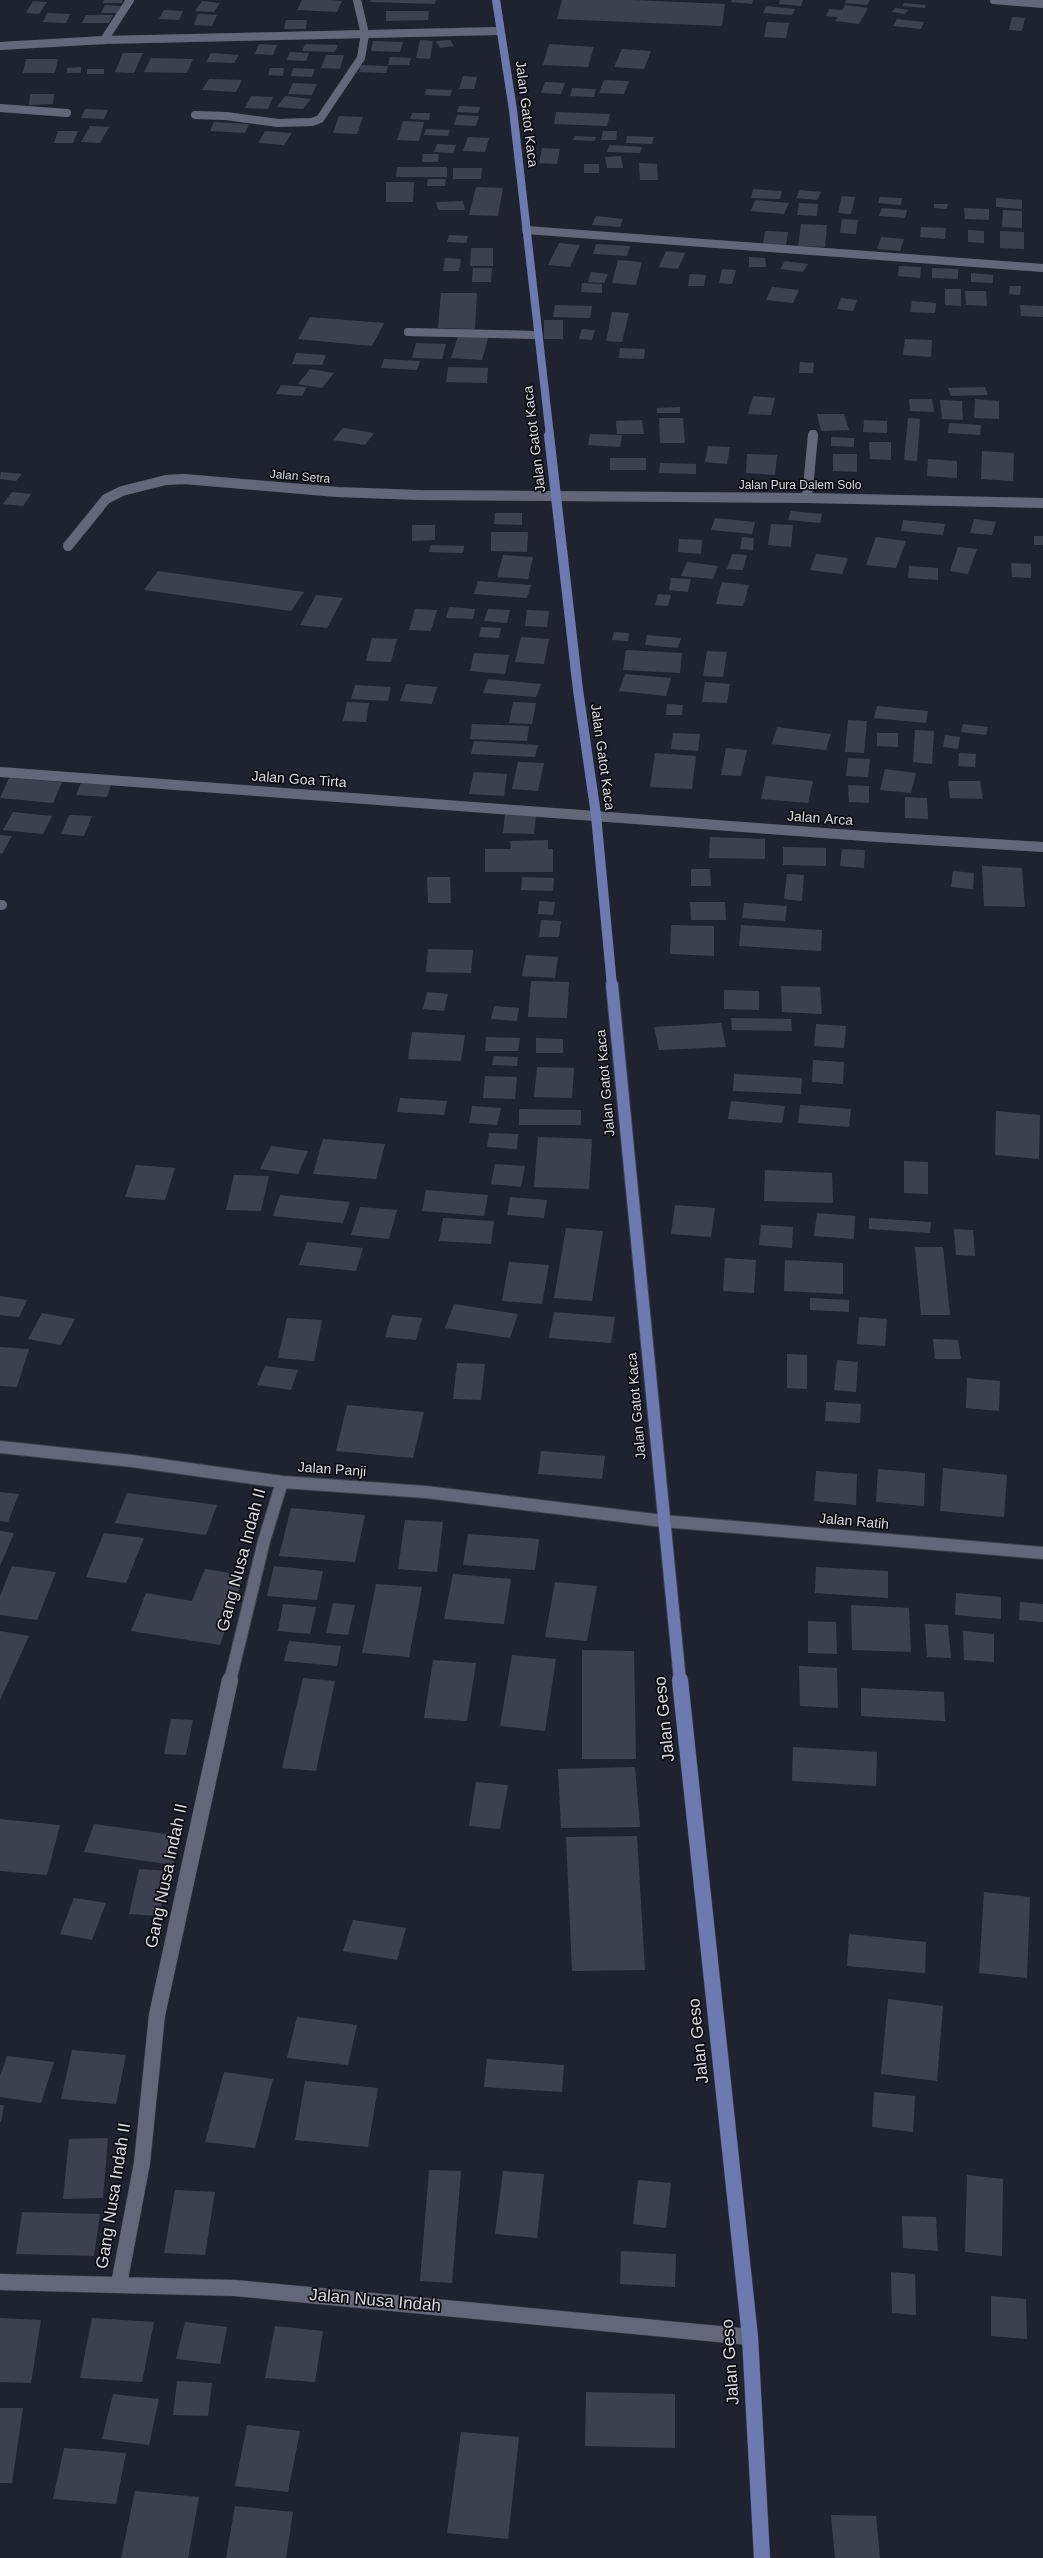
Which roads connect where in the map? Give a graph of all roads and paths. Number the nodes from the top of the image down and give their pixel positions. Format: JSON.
{"nodes":[{"id":1,"x":130,"y":0,"type":"edge"},
{"id":2,"x":357,"y":0,"type":"edge"},
{"id":3,"x":496,"y":0,"type":"edge"},
{"id":4,"x":994,"y":0,"type":"edge"},
{"id":5,"x":1043,"y":4,"type":"edge"},
{"id":6,"x":499,"y":31,"type":"junction"},
{"id":7,"x":365,"y":34,"type":"junction"},
{"id":8,"x":104,"y":40,"type":"junction"},
{"id":9,"x":0,"y":46,"type":"edge"},
{"id":10,"x":0,"y":108,"type":"edge"},
{"id":11,"x":67,"y":113,"type":"dead end"},
{"id":12,"x":195,"y":115,"type":"dead end"},
{"id":13,"x":526,"y":230,"type":"junction"},
{"id":14,"x":1043,"y":268,"type":"edge"},
{"id":15,"x":408,"y":332,"type":"dead end"},
{"id":16,"x":538,"y":335,"type":"junction"},
{"id":17,"x":813,"y":434,"type":"dead end"},
{"id":18,"x":557,"y":498,"type":"junction"},
{"id":19,"x":807,"y":498,"type":"junction"},
{"id":20,"x":1043,"y":503,"type":"edge"},
{"id":21,"x":68,"y":546,"type":"dead end"},
{"id":22,"x":0,"y":772,"type":"edge"},
{"id":23,"x":596,"y":815,"type":"junction"},
{"id":24,"x":1043,"y":847,"type":"edge"},
{"id":25,"x":0,"y":1447,"type":"edge"},
{"id":26,"x":282,"y":1482,"type":"junction"},
{"id":27,"x":662,"y":1521,"type":"junction"},
{"id":28,"x":1043,"y":1553,"type":"edge"},
{"id":29,"x":0,"y":2282,"type":"edge"},
{"id":30,"x":119,"y":2284,"type":"junction"},
{"id":31,"x":750,"y":2337,"type":"junction"},
{"id":32,"x":762,"y":2558,"type":"edge"}],
"edges":[{"from":1,"to":8,"type":"street"},
{"from":2,"to":7,"type":"street"},
{"from":3,"to":6,"type":"main road","name":"Jalan Gatot Kaca"},
{"from":4,"to":5,"type":"street"},
{"from":6,"to":7,"type":"street"},
{"from":6,"to":13,"type":"main road","name":"Jalan Gatot Kaca"},
{"from":7,"to":8,"type":"street"},
{"from":7,"to":12,"type":"street"},
{"from":8,"to":9,"type":"street"},
{"from":10,"to":11,"type":"street"},
{"from":13,"to":14,"type":"street"},
{"from":13,"to":16,"type":"main road","name":"Jalan Gatot Kaca"},
{"from":15,"to":16,"type":"street"},
{"from":16,"to":18,"type":"main road","name":"Jalan Gatot Kaca"},
{"from":17,"to":19,"type":"street"},
{"from":18,"to":19,"type":"street","name":"Jalan Pura Dalem Solo"},
{"from":18,"to":21,"type":"street","name":"Jalan Setra"},
{"from":18,"to":23,"type":"main road","name":"Jalan Gatot Kaca"},
{"from":19,"to":20,"type":"street","name":"Jalan Pura Dalem Solo"},
{"from":22,"to":23,"type":"street","name":"Jalan Goa Tirta"},
{"from":23,"to":24,"type":"street","name":"Jalan Arca"},
{"from":23,"to":27,"type":"main road","name":"Jalan Gatot Kaca"},
{"from":25,"to":26,"type":"street","name":"Jalan Panji"},
{"from":26,"to":27,"type":"street","name":"Jalan Panji"},
{"from":26,"to":30,"type":"street","name":"Gang Nusa Indah II"},
{"from":27,"to":28,"type":"street","name":"Jalan Ratih"},
{"from":27,"to":31,"type":"main road","name":"Jalan Geso"},
{"from":29,"to":30,"type":"street","name":"Jalan Nusa Indah"},
{"from":30,"to":31,"type":"street","name":"Jalan Nusa Indah"},
{"from":31,"to":32,"type":"main road","name":"Jalan Geso"}]}
